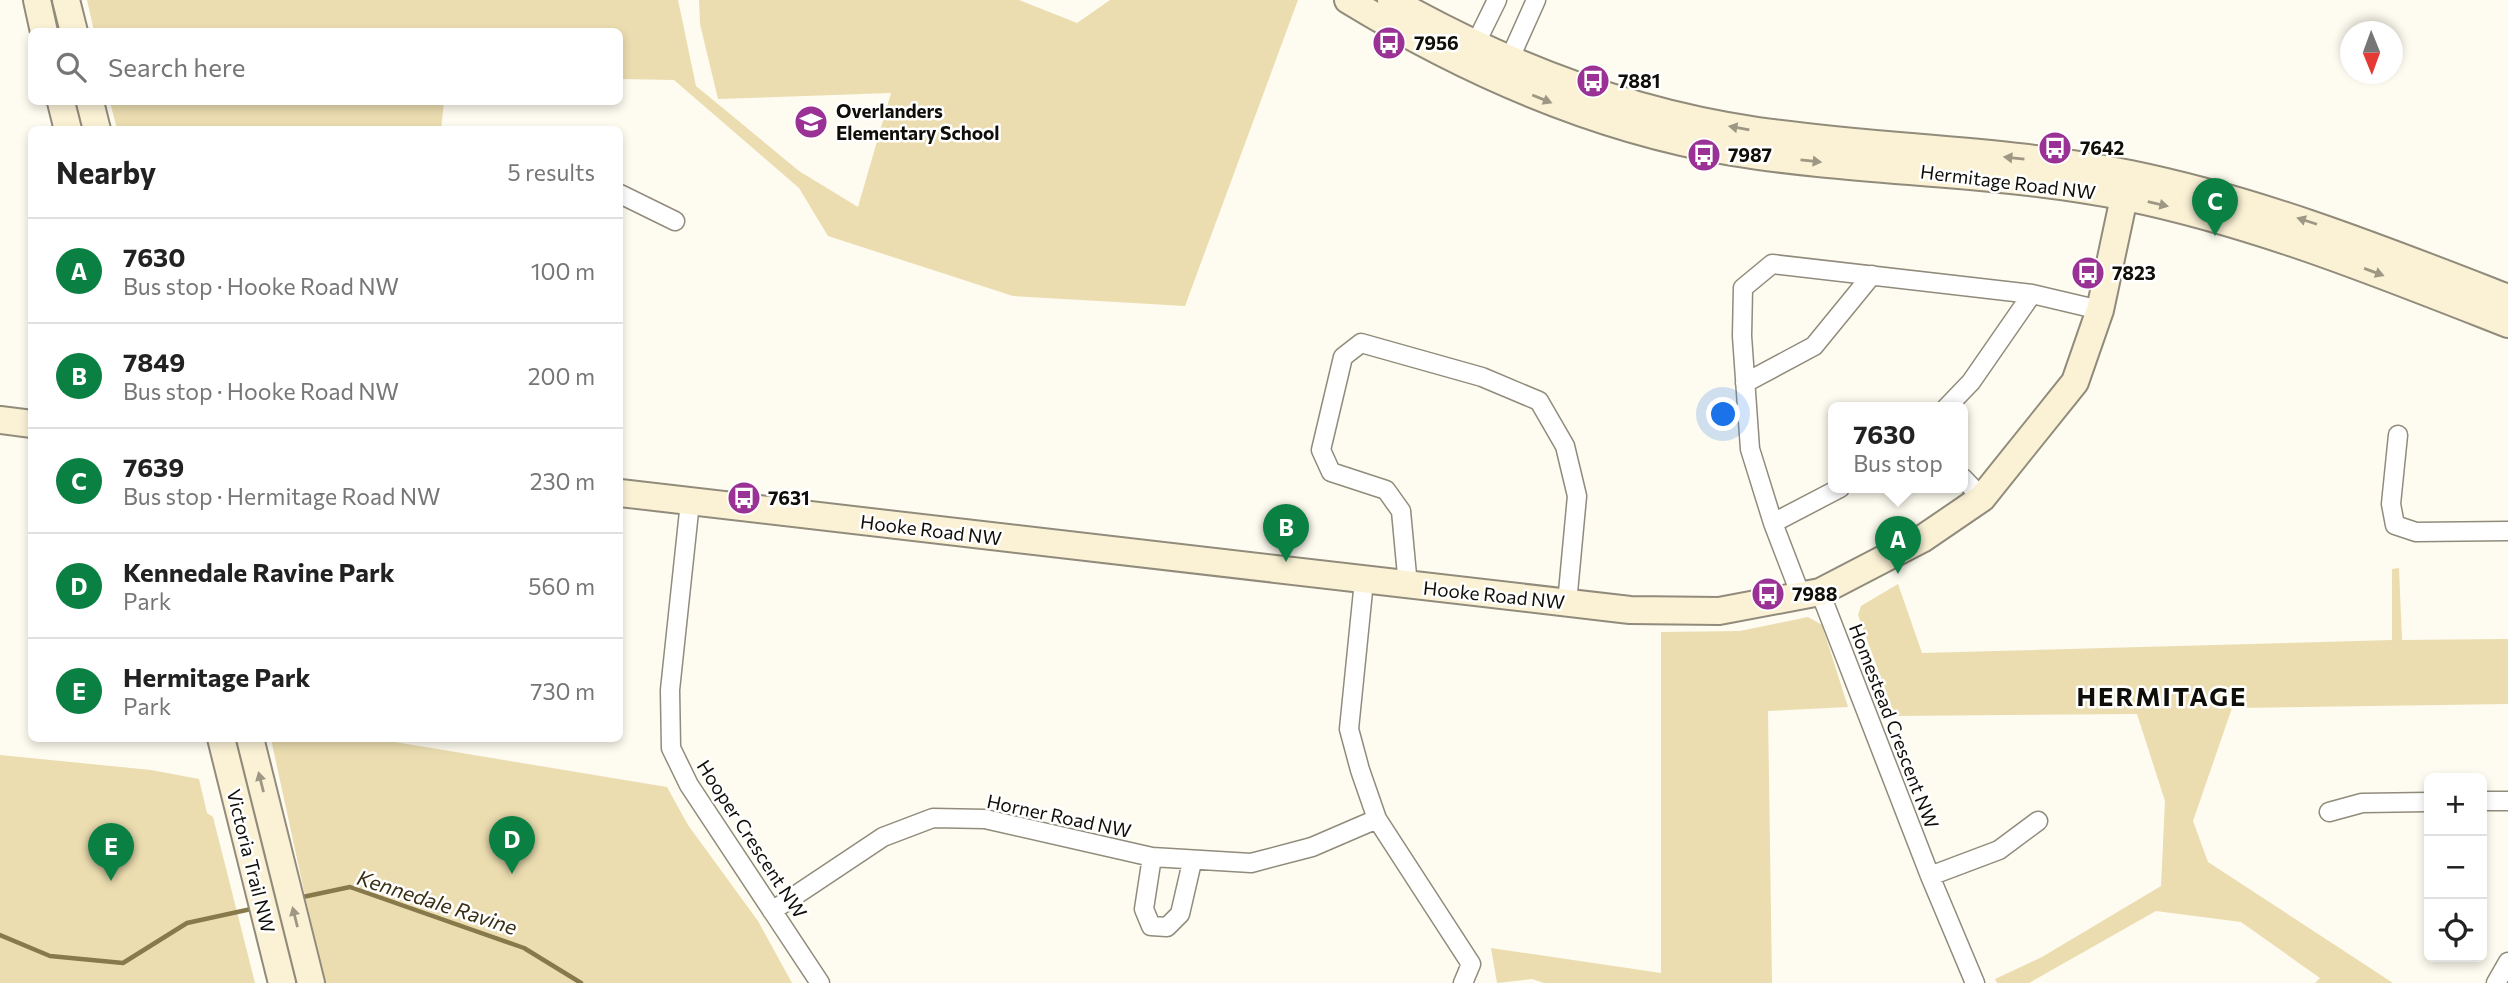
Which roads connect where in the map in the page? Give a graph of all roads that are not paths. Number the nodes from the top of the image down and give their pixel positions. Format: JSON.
{"nodes":[{"id":1,"x":37,"y":0,"type":"edge"},
{"id":2,"x":66,"y":0,"type":"edge"},
{"id":3,"x":1348,"y":0,"type":"edge"},
{"id":4,"x":1391,"y":0,"type":"edge"},
{"id":5,"x":1497,"y":0,"type":"edge"},
{"id":6,"x":1536,"y":0,"type":"edge"},
{"id":7,"x":43,"y":28,"type":"edge"},
{"id":8,"x":73,"y":28,"type":"edge"},
{"id":9,"x":1471,"y":54,"type":"junction"},
{"id":10,"x":1505,"y":71,"type":"junction"},
{"id":11,"x":62,"y":105,"type":"edge"},
{"id":12,"x":91,"y":105,"type":"edge"},
{"id":13,"x":67,"y":126,"type":"edge"},
{"id":14,"x":96,"y":126,"type":"edge"},
{"id":15,"x":2126,"y":185,"type":"junction"},
{"id":16,"x":623,"y":195,"type":"edge"},
{"id":17,"x":675,"y":221,"type":"dead end"},
{"id":18,"x":1872,"y":275,"type":"junction"},
{"id":19,"x":2032,"y":293,"type":"junction"},
{"id":20,"x":2508,"y":298,"type":"edge"},
{"id":21,"x":2100,"y":310,"type":"junction"},
{"id":22,"x":2508,"y":324,"type":"edge"},
{"id":23,"x":1745,"y":383,"type":"junction"},
{"id":24,"x":1952,"y":402,"type":"edge"},
{"id":25,"x":28,"y":412,"type":"edge"},
{"id":26,"x":0,"y":418,"type":"edge"},
{"id":27,"x":28,"y":423,"type":"edge"},
{"id":28,"x":2398,"y":435,"type":"dead end"},
{"id":29,"x":1968,"y":483,"type":"edge"},
{"id":30,"x":623,"y":493,"type":"edge"},
{"id":31,"x":1830,"y":493,"type":"edge"},
{"id":32,"x":1982,"y":498,"type":"junction"},
{"id":33,"x":690,"y":502,"type":"junction"},
{"id":34,"x":1773,"y":523,"type":"junction"},
{"id":35,"x":2508,"y":531,"type":"edge"},
{"id":36,"x":1364,"y":581,"type":"junction"},
{"id":37,"x":1408,"y":586,"type":"junction"},
{"id":38,"x":1811,"y":594,"type":"junction"},
{"id":39,"x":1567,"y":603,"type":"junction"},
{"id":40,"x":222,"y":742,"type":"edge"},
{"id":41,"x":251,"y":742,"type":"edge"},
{"id":42,"x":2487,"y":801,"type":"edge"},
{"id":43,"x":2508,"y":801,"type":"edge"},
{"id":44,"x":2424,"y":802,"type":"edge"},
{"id":45,"x":2329,"y":812,"type":"dead end"},
{"id":46,"x":1377,"y":819,"type":"junction"},
{"id":47,"x":2038,"y":821,"type":"dead end"},
{"id":48,"x":1152,"y":857,"type":"junction"},
{"id":49,"x":1192,"y":862,"type":"junction"},
{"id":50,"x":1930,"y":876,"type":"junction"},
{"id":51,"x":772,"y":911,"type":"junction"},
{"id":52,"x":2508,"y":962,"type":"edge"},
{"id":53,"x":282,"y":983,"type":"edge"},
{"id":54,"x":311,"y":983,"type":"edge"},
{"id":55,"x":820,"y":983,"type":"edge"},
{"id":56,"x":1463,"y":983,"type":"edge"},
{"id":57,"x":1975,"y":983,"type":"edge"},
{"id":58,"x":2496,"y":983,"type":"edge"}],
"edges":[{"from":1,"to":7,"type":"street"},
{"from":2,"to":8,"type":"street"},
{"from":3,"to":9,"type":"street","name":"Hermitage Road NW"},
{"from":4,"to":9,"type":"street","name":"Hermitage Road NW"},
{"from":5,"to":9,"type":"street"},
{"from":6,"to":10,"type":"street"},
{"from":9,"to":10,"type":"street","name":"Hermitage Road NW"},
{"from":10,"to":15,"type":"street","name":"Hermitage Road NW"},
{"from":11,"to":13,"type":"street"},
{"from":12,"to":14,"type":"street"},
{"from":20,"to":15,"type":"street","name":"Hermitage Road NW","one_way":true},
{"from":15,"to":21,"type":"street","name":"Hooke Road NW"},
{"from":15,"to":22,"type":"street","name":"Hermitage Road NW","one_way":true},
{"from":16,"to":17,"type":"street"},
{"from":18,"to":19,"type":"street"},
{"from":18,"to":23,"type":"street"},
{"from":18,"to":23,"type":"street","name":"Homestead Crescent NW"},
{"from":19,"to":21,"type":"street"},
{"from":19,"to":24,"type":"street"},
{"from":21,"to":32,"type":"street","name":"Hooke Road NW"},
{"from":23,"to":34,"type":"street","name":"Homestead Crescent NW"},
{"from":25,"to":26,"type":"street"},
{"from":26,"to":27,"type":"street"},
{"from":28,"to":35,"type":"street"},
{"from":29,"to":32,"type":"street"},
{"from":30,"to":33,"type":"street","name":"Hooke Road NW"},
{"from":31,"to":34,"type":"street"},
{"from":32,"to":38,"type":"street","name":"Hooke Road NW"},
{"from":33,"to":36,"type":"street","name":"Hooke Road NW"},
{"from":33,"to":51,"type":"street","name":"Hooper Crescent NW"},
{"from":34,"to":38,"type":"street","name":"Homestead Crescent NW"},
{"from":36,"to":37,"type":"street","name":"Hooke Road NW"},
{"from":36,"to":46,"type":"street"},
{"from":37,"to":39,"type":"street","name":"Hooke Road NW"},
{"from":37,"to":39,"type":"street"},
{"from":38,"to":39,"type":"street","name":"Hooke Road NW"},
{"from":38,"to":50,"type":"street","name":"Homestead Crescent NW"},
{"from":40,"to":53,"type":"street","name":"Victoria Trail NW"},
{"from":54,"to":41,"type":"street","name":"Victoria Trail NW","one_way":true},
{"from":42,"to":43,"type":"street"},
{"from":44,"to":45,"type":"street"},
{"from":46,"to":49,"type":"street","name":"Horner Road NW"},
{"from":46,"to":56,"type":"street"},
{"from":47,"to":50,"type":"street"},
{"from":48,"to":49,"type":"street","name":"Horner Road NW"},
{"from":48,"to":49,"type":"street","name":"Horner Road NW"},
{"from":48,"to":51,"type":"street","name":"Horner Road NW"},
{"from":50,"to":57,"type":"street","name":"Homestead Crescent NW"},
{"from":51,"to":55,"type":"street","name":"Hooper Crescent NW"},
{"from":52,"to":58,"type":"street"}]}
